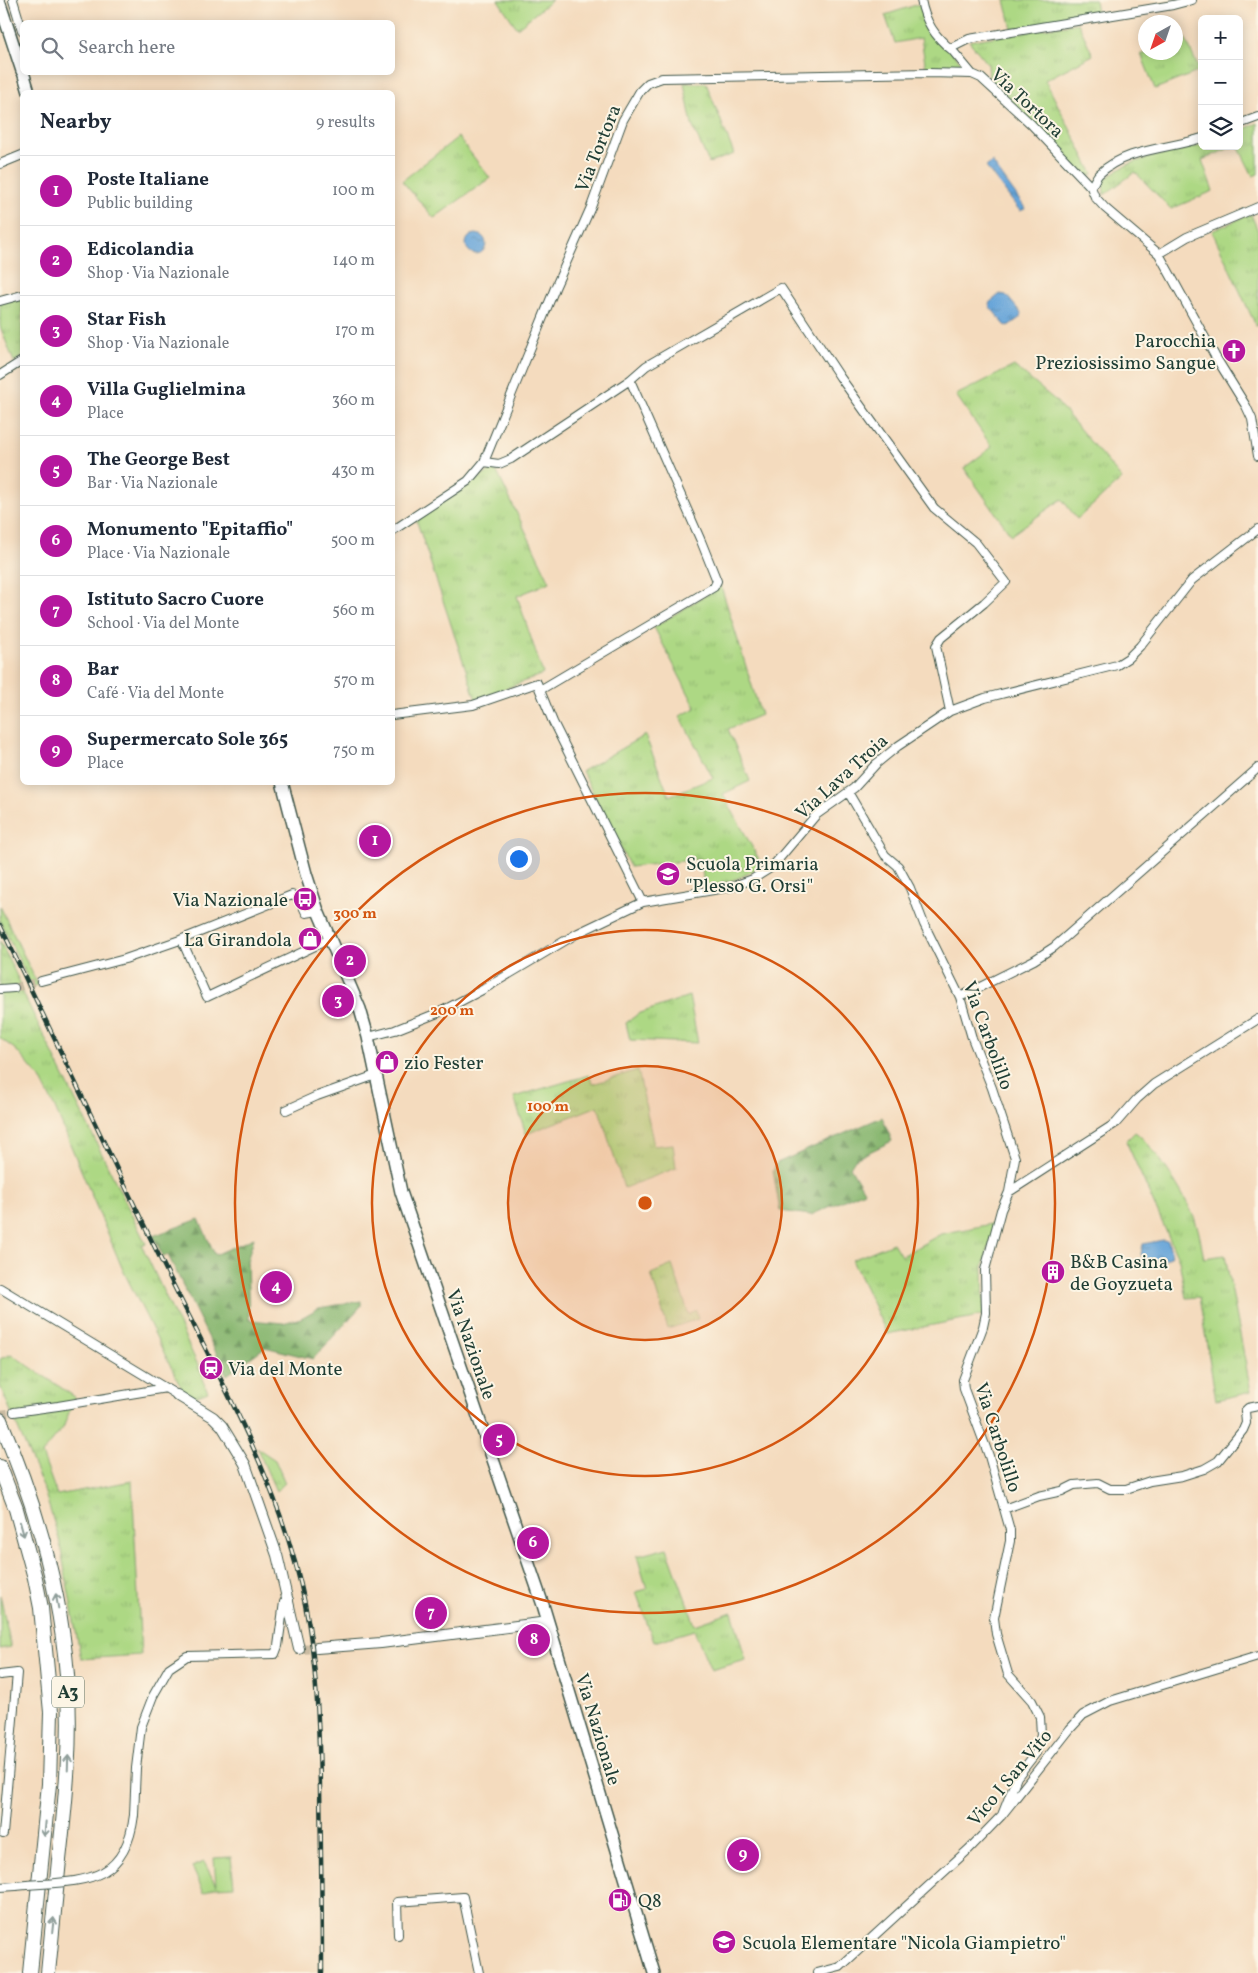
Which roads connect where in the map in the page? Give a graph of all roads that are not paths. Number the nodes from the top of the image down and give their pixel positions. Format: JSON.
{"nodes":[{"id":1,"x":13,"y":0,"type":"edge"},
{"id":2,"x":921,"y":0,"type":"edge"},
{"id":3,"x":1192,"y":0,"type":"edge"},
{"id":4,"x":0,"y":4,"type":"edge"},
{"id":5,"x":20,"y":23,"type":"edge"},
{"id":6,"x":952,"y":50,"type":"junction"},
{"id":7,"x":20,"y":63,"type":"edge"},
{"id":8,"x":972,"y":74,"type":"junction"},
{"id":9,"x":24,"y":75,"type":"edge"},
{"id":10,"x":28,"y":90,"type":"edge"},
{"id":11,"x":1258,"y":117,"type":"edge"},
{"id":12,"x":1243,"y":123,"type":"edge"},
{"id":13,"x":1198,"y":139,"type":"edge"},
{"id":14,"x":20,"y":156,"type":"edge"},
{"id":15,"x":0,"y":164,"type":"edge"},
{"id":16,"x":1091,"y":187,"type":"junction"},
{"id":17,"x":1258,"y":207,"type":"edge"},
{"id":18,"x":1159,"y":254,"type":"junction"},
{"id":19,"x":20,"y":296,"type":"edge"},
{"id":20,"x":0,"y":301,"type":"edge"},
{"id":21,"x":20,"y":362,"type":"edge"},
{"id":22,"x":0,"y":375,"type":"edge"},
{"id":23,"x":630,"y":380,"type":"junction"},
{"id":24,"x":1258,"y":456,"type":"edge"},
{"id":25,"x":484,"y":462,"type":"junction"},
{"id":26,"x":395,"y":529,"type":"edge"},
{"id":27,"x":1258,"y":529,"type":"edge"},
{"id":28,"x":540,"y":690,"type":"junction"},
{"id":29,"x":950,"y":711,"type":"junction"},
{"id":30,"x":395,"y":715,"type":"edge"},
{"id":31,"x":1258,"y":768,"type":"edge"},
{"id":32,"x":283,"y":785,"type":"edge"},
{"id":33,"x":848,"y":792,"type":"junction"},
{"id":34,"x":643,"y":902,"type":"junction"},
{"id":35,"x":318,"y":911,"type":"junction"},
{"id":36,"x":330,"y":939,"type":"junction"},
{"id":37,"x":184,"y":945,"type":"dead end"},
{"id":38,"x":41,"y":981,"type":"tunnel mouth"},
{"id":39,"x":14,"y":988,"type":"tunnel mouth"},
{"id":40,"x":0,"y":989,"type":"edge"},
{"id":41,"x":960,"y":997,"type":"junction"},
{"id":42,"x":1258,"y":1019,"type":"edge"},
{"id":43,"x":368,"y":1037,"type":"junction"},
{"id":44,"x":376,"y":1075,"type":"junction"},
{"id":45,"x":286,"y":1110,"type":"dead end"},
{"id":46,"x":1009,"y":1192,"type":"junction"},
{"id":47,"x":0,"y":1288,"type":"edge"},
{"id":48,"x":166,"y":1388,"type":"junction"},
{"id":49,"x":177,"y":1395,"type":"joint"},
{"id":50,"x":1258,"y":1406,"type":"edge"},
{"id":51,"x":14,"y":1412,"type":"tunnel mouth"},
{"id":52,"x":0,"y":1420,"type":"edge"},
{"id":53,"x":0,"y":1467,"type":"edge"},
{"id":54,"x":1004,"y":1509,"type":"junction"},
{"id":55,"x":289,"y":1600,"type":"junction"},
{"id":56,"x":548,"y":1622,"type":"junction"},
{"id":57,"x":317,"y":1648,"type":"tunnel mouth"},
{"id":58,"x":299,"y":1649,"type":"dead end"},
{"id":59,"x":1258,"y":1656,"type":"edge"},
{"id":60,"x":0,"y":1675,"type":"edge"},
{"id":61,"x":1002,"y":1815,"type":"junction"},
{"id":62,"x":3,"y":1834,"type":"dead end"},
{"id":63,"x":0,"y":1887,"type":"edge"},
{"id":64,"x":398,"y":1935,"type":"dead end"},
{"id":65,"x":30,"y":1973,"type":"edge"},
{"id":66,"x":48,"y":1973,"type":"edge"},
{"id":67,"x":479,"y":1973,"type":"edge"},
{"id":68,"x":654,"y":1973,"type":"edge"},
{"id":69,"x":817,"y":1973,"type":"edge"}],
"edges":[{"from":1,"to":5,"type":"street"},
{"from":2,"to":6,"type":"street"},
{"from":3,"to":6,"type":"street"},
{"from":4,"to":7,"type":"main road"},
{"from":6,"to":8,"type":"street"},
{"from":8,"to":16,"type":"street","name":"Via Tortora"},
{"from":8,"to":25,"type":"street","name":"Via Tortora"},
{"from":9,"to":10,"type":"main road"},
{"from":11,"to":12,"type":"street"},
{"from":13,"to":16,"type":"street"},
{"from":14,"to":15,"type":"street"},
{"from":16,"to":18,"type":"street"},
{"from":17,"to":18,"type":"street"},
{"from":18,"to":24,"type":"street"},
{"from":19,"to":20,"type":"street"},
{"from":21,"to":22,"type":"street"},
{"from":23,"to":25,"type":"street"},
{"from":23,"to":28,"type":"street"},
{"from":23,"to":29,"type":"street"},
{"from":25,"to":26,"type":"street","name":"Via Tortora"},
{"from":27,"to":29,"type":"street","name":"Via Lava Troia"},
{"from":28,"to":30,"type":"street"},
{"from":28,"to":34,"type":"street"},
{"from":29,"to":33,"type":"street","name":"Via Lava Troia"},
{"from":31,"to":41,"type":"street"},
{"from":32,"to":35,"type":"main road","name":"Via Nazionale"},
{"from":33,"to":34,"type":"street","name":"Via Lava Troia"},
{"from":33,"to":41,"type":"street","name":"Via Carbolillo"},
{"from":34,"to":43,"type":"street","name":"Via Lava Troia"},
{"from":35,"to":36,"type":"main road","name":"Via Nazionale"},
{"from":35,"to":38,"type":"street"},
{"from":36,"to":37,"type":"street"},
{"from":36,"to":43,"type":"main road","name":"Via Nazionale"},
{"from":39,"to":40,"type":"street"},
{"from":41,"to":46,"type":"street","name":"Via Carbolillo"},
{"from":42,"to":46,"type":"street"},
{"from":43,"to":44,"type":"main road","name":"Via Nazionale"},
{"from":44,"to":45,"type":"street"},
{"from":44,"to":56,"type":"main road","name":"Via Nazionale"},
{"from":46,"to":54,"type":"street","name":"Via Carbolillo"},
{"from":47,"to":48,"type":"street"},
{"from":48,"to":49,"type":"street"},
{"from":48,"to":51,"type":"street"},
{"from":49,"to":55,"type":"street"},
{"from":50,"to":54,"type":"street"},
{"from":66,"to":52,"type":"highway","number":"A3","one_way":true},
{"from":53,"to":65,"type":"highway","number":"A3","one_way":true},
{"from":54,"to":61,"type":"street","name":"Via Carbolillo"},
{"from":55,"to":58,"type":"street"},
{"from":55,"to":63,"type":"street","bridge":true},
{"from":56,"to":57,"type":"street"},
{"from":56,"to":68,"type":"main road","name":"Via Nazionale"},
{"from":59,"to":61,"type":"street","name":"Vico I San Vito"},
{"from":60,"to":62,"type":"street"},
{"from":61,"to":69,"type":"street","name":"Vico I San Vito"},
{"from":64,"to":67,"type":"street"}]}
